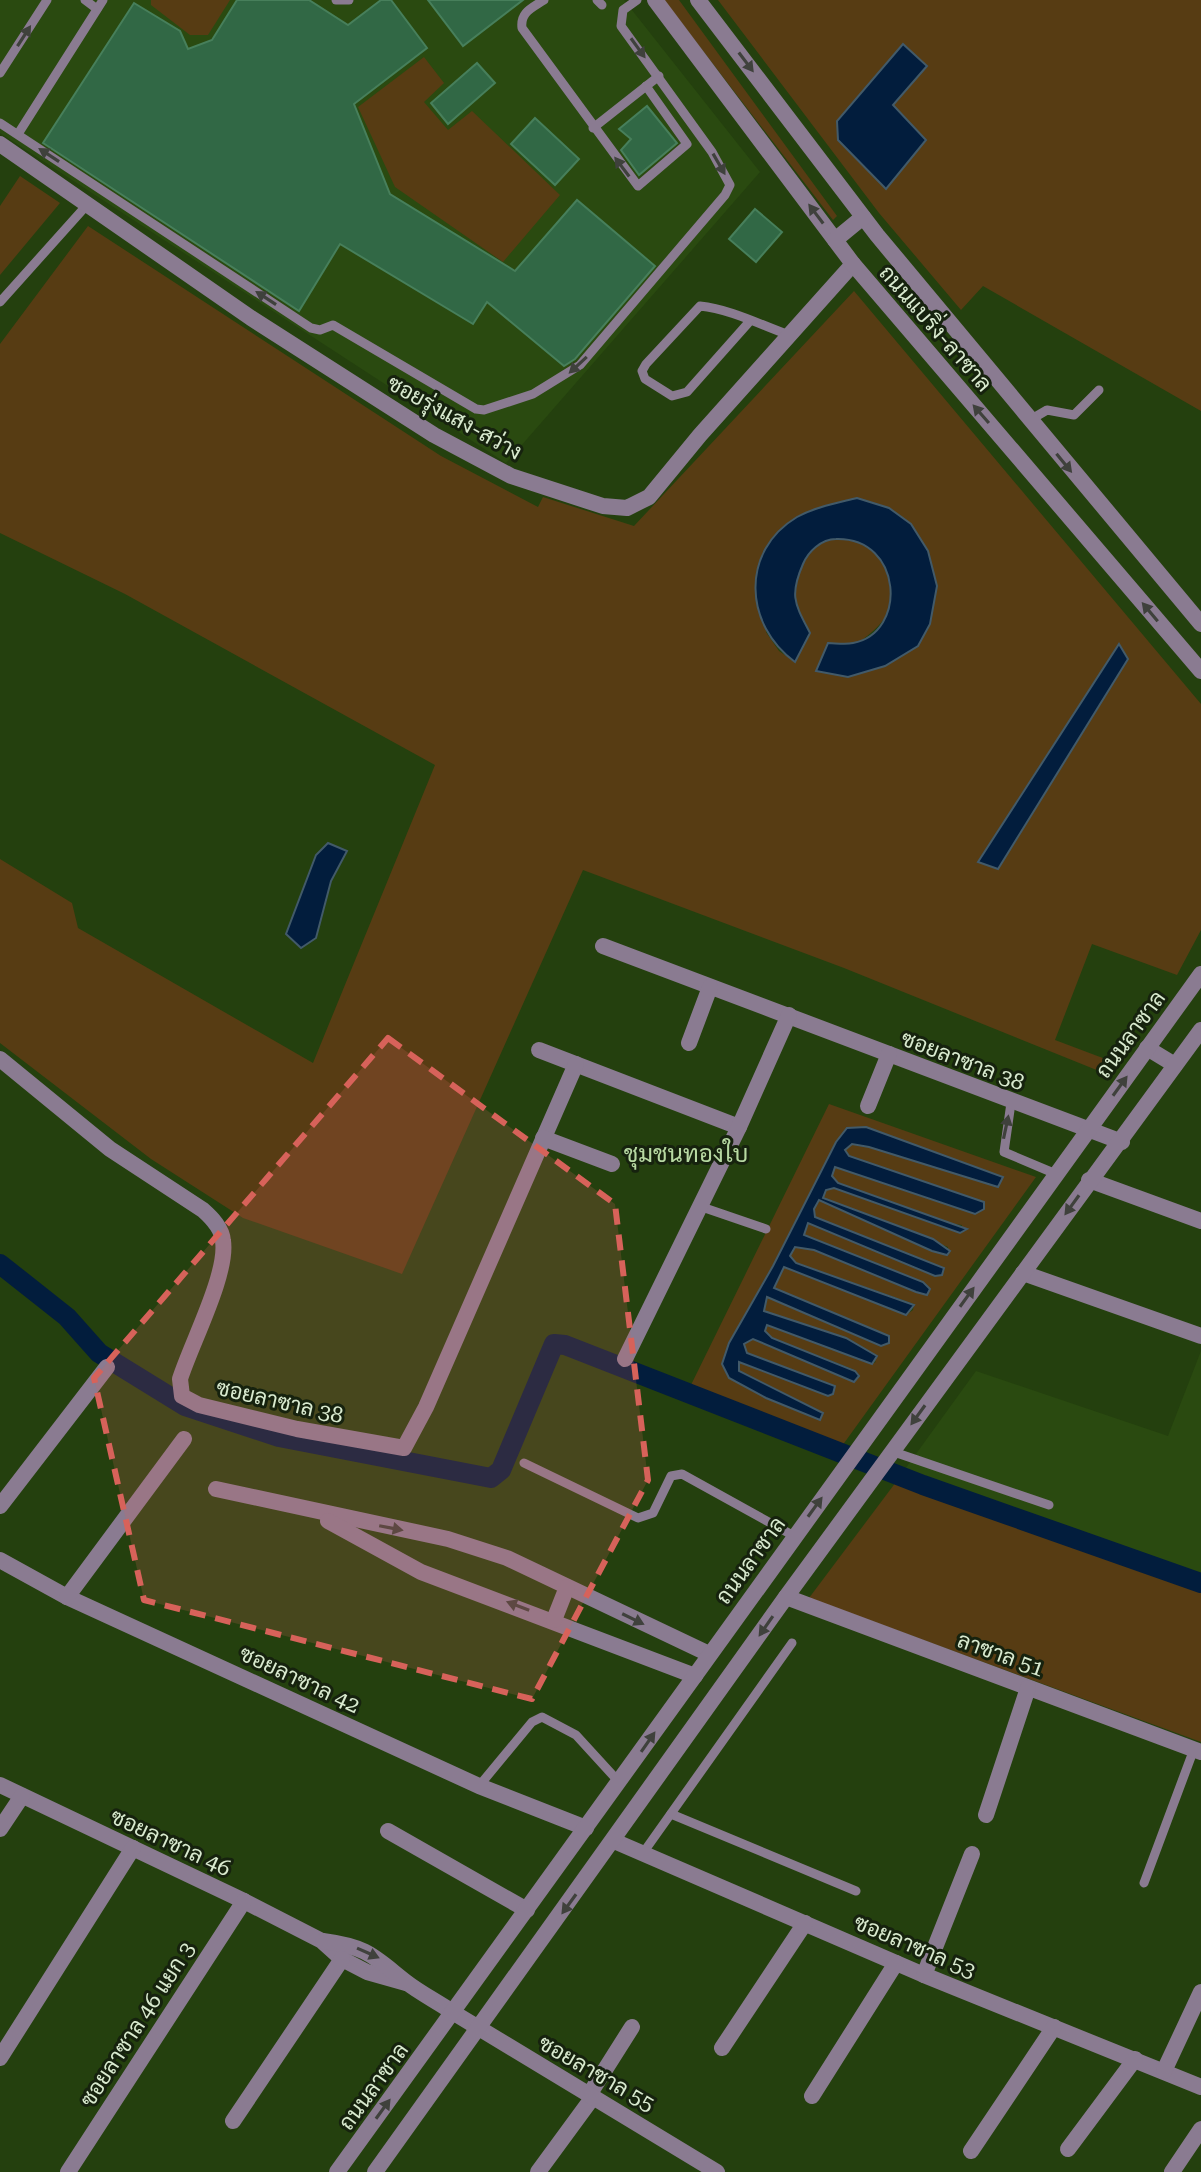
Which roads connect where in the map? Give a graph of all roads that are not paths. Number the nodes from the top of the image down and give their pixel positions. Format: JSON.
{"nodes":[{"id":1,"x":47,"y":0,"type":"edge"},
{"id":2,"x":85,"y":0,"type":"edge"},
{"id":3,"x":336,"y":0,"type":"edge"},
{"id":4,"x":349,"y":0,"type":"edge"},
{"id":5,"x":544,"y":0,"type":"edge"},
{"id":6,"x":637,"y":0,"type":"edge"},
{"id":7,"x":655,"y":0,"type":"edge"},
{"id":8,"x":698,"y":0,"type":"edge"},
{"id":9,"x":100,"y":4,"type":"edge"},
{"id":10,"x":0,"y":73,"type":"edge"},
{"id":11,"x":659,"y":76,"type":"junction"},
{"id":12,"x":646,"y":86,"type":"junction"},
{"id":13,"x":0,"y":123,"type":"edge"},
{"id":14,"x":593,"y":128,"type":"junction"},
{"id":15,"x":18,"y":134,"type":"junction"},
{"id":16,"x":0,"y":144,"type":"edge"},
{"id":17,"x":86,"y":206,"type":"junction"},
{"id":18,"x":863,"y":217,"type":"junction"},
{"id":19,"x":835,"y":240,"type":"junction"},
{"id":20,"x":853,"y":264,"type":"junction"},
{"id":21,"x":0,"y":302,"type":"edge"},
{"id":22,"x":750,"y":321,"type":"junction"},
{"id":23,"x":789,"y":335,"type":"junction"},
{"id":24,"x":1099,"y":390,"type":"dead end"},
{"id":25,"x":1029,"y":420,"type":"junction"},
{"id":26,"x":1201,"y":624,"type":"edge"},
{"id":27,"x":1201,"y":671,"type":"edge"},
{"id":28,"x":603,"y":946,"type":"dead end"},
{"id":29,"x":1201,"y":974,"type":"edge"},
{"id":30,"x":710,"y":987,"type":"junction"},
{"id":31,"x":789,"y":1015,"type":"junction"},
{"id":32,"x":1201,"y":1030,"type":"edge"},
{"id":33,"x":689,"y":1043,"type":"dead end"},
{"id":34,"x":1147,"y":1048,"type":"junction"},
{"id":35,"x":1195,"y":1048,"type":"edge"},
{"id":36,"x":539,"y":1050,"type":"dead end"},
{"id":37,"x":889,"y":1054,"type":"junction"},
{"id":38,"x":0,"y":1059,"type":"edge"},
{"id":39,"x":576,"y":1064,"type":"junction"},
{"id":40,"x":1175,"y":1065,"type":"junction"},
{"id":41,"x":1011,"y":1103,"type":"junction"},
{"id":42,"x":868,"y":1106,"type":"dead end"},
{"id":43,"x":739,"y":1127,"type":"junction"},
{"id":44,"x":1086,"y":1132,"type":"junction"},
{"id":45,"x":543,"y":1138,"type":"junction"},
{"id":46,"x":1122,"y":1142,"type":"junction"},
{"id":47,"x":612,"y":1164,"type":"dead end"},
{"id":48,"x":1056,"y":1174,"type":"junction"},
{"id":49,"x":1089,"y":1180,"type":"junction"},
{"id":50,"x":699,"y":1206,"type":"junction"},
{"id":51,"x":1201,"y":1221,"type":"edge"},
{"id":52,"x":766,"y":1229,"type":"dead end"},
{"id":53,"x":1023,"y":1273,"type":"junction"},
{"id":54,"x":1201,"y":1336,"type":"edge"},
{"id":55,"x":625,"y":1359,"type":"dead end"},
{"id":56,"x":107,"y":1367,"type":"dead end"},
{"id":57,"x":184,"y":1439,"type":"dead end"},
{"id":58,"x":891,"y":1451,"type":"junction"},
{"id":59,"x":524,"y":1463,"type":"dead end"},
{"id":60,"x":216,"y":1489,"type":"dead end"},
{"id":61,"x":1049,"y":1505,"type":"dead end"},
{"id":62,"x":0,"y":1506,"type":"edge"},
{"id":63,"x":315,"y":1513,"type":"junction"},
{"id":64,"x":794,"y":1536,"type":"junction"},
{"id":65,"x":0,"y":1560,"type":"edge"},
{"id":66,"x":567,"y":1587,"type":"junction"},
{"id":67,"x":67,"y":1597,"type":"junction"},
{"id":68,"x":786,"y":1597,"type":"junction"},
{"id":69,"x":554,"y":1620,"type":"junction"},
{"id":70,"x":792,"y":1643,"type":"dead end"},
{"id":71,"x":709,"y":1654,"type":"junction"},
{"id":72,"x":695,"y":1676,"type":"junction"},
{"id":73,"x":1028,"y":1688,"type":"junction"},
{"id":74,"x":1198,"y":1751,"type":"edge"},
{"id":75,"x":620,"y":1782,"type":"junction"},
{"id":76,"x":0,"y":1785,"type":"edge"},
{"id":77,"x":479,"y":1786,"type":"junction"},
{"id":78,"x":22,"y":1796,"type":"junction"},
{"id":79,"x":671,"y":1814,"type":"junction"},
{"id":80,"x":986,"y":1815,"type":"dead end"},
{"id":81,"x":586,"y":1828,"type":"junction"},
{"id":82,"x":0,"y":1829,"type":"edge"},
{"id":83,"x":388,"y":1831,"type":"dead end"},
{"id":84,"x":614,"y":1841,"type":"junction"},
{"id":85,"x":133,"y":1848,"type":"junction"},
{"id":86,"x":643,"y":1853,"type":"junction"},
{"id":87,"x":972,"y":1854,"type":"dead end"},
{"id":88,"x":1144,"y":1883,"type":"dead end"},
{"id":89,"x":856,"y":1891,"type":"dead end"},
{"id":90,"x":244,"y":1901,"type":"junction"},
{"id":91,"x":527,"y":1910,"type":"junction"},
{"id":92,"x":805,"y":1923,"type":"junction"},
{"id":93,"x":322,"y":1941,"type":"junction"},
{"id":94,"x":342,"y":1959,"type":"junction"},
{"id":95,"x":896,"y":1963,"type":"junction"},
{"id":96,"x":924,"y":1975,"type":"junction"},
{"id":97,"x":406,"y":1983,"type":"junction"},
{"id":98,"x":1201,"y":1992,"type":"edge"},
{"id":99,"x":454,"y":2013,"type":"junction"},
{"id":100,"x":632,"y":2027,"type":"dead end"},
{"id":101,"x":1054,"y":2027,"type":"junction"},
{"id":102,"x":478,"y":2029,"type":"junction"},
{"id":103,"x":722,"y":2048,"type":"dead end"},
{"id":104,"x":0,"y":2058,"type":"edge"},
{"id":105,"x":1135,"y":2059,"type":"junction"},
{"id":106,"x":1164,"y":2071,"type":"junction"},
{"id":107,"x":1201,"y":2087,"type":"edge"},
{"id":108,"x":591,"y":2096,"type":"junction"},
{"id":109,"x":812,"y":2096,"type":"dead end"},
{"id":110,"x":233,"y":2121,"type":"dead end"},
{"id":111,"x":1201,"y":2129,"type":"edge"},
{"id":112,"x":1068,"y":2149,"type":"dead end"},
{"id":113,"x":971,"y":2151,"type":"dead end"},
{"id":114,"x":698,"y":2167,"type":"edge"},
{"id":115,"x":68,"y":2172,"type":"edge"},
{"id":116,"x":337,"y":2172,"type":"edge"},
{"id":117,"x":375,"y":2172,"type":"edge"},
{"id":118,"x":538,"y":2172,"type":"edge"},
{"id":119,"x":717,"y":2172,"type":"edge"},
{"id":120,"x":1172,"y":2172,"type":"edge"}],
"edges":[{"from":10,"to":1,"type":"lane","one_way":true},
{"from":2,"to":9,"type":"lane"},
{"from":3,"to":4,"type":"lane"},
{"from":5,"to":14,"type":"lane"},
{"from":6,"to":11,"type":"lane","one_way":true},
{"from":19,"to":7,"type":"street","name":"ถนนแบริ่ง-ลาซาล","one_way":true},
{"from":8,"to":18,"type":"street","name":"ถนนแบริ่ง-ลาซาล","one_way":true},
{"from":9,"to":15,"type":"lane"},
{"from":11,"to":12,"type":"lane"},
{"from":11,"to":15,"type":"lane","one_way":true},
{"from":12,"to":14,"type":"lane"},
{"from":12,"to":14,"type":"lane","one_way":true},
{"from":13,"to":15,"type":"lane"},
{"from":16,"to":17,"type":"street","name":"ซอยรุ่งแสง-สว่าง"},
{"from":17,"to":21,"type":"lane"},
{"from":17,"to":23,"type":"street","name":"ซอยรุ่งแสง-สว่าง"},
{"from":18,"to":19,"type":"street"},
{"from":18,"to":25,"type":"street","name":"ถนนแบริ่ง-ลาซาล"},
{"from":19,"to":20,"type":"street","name":"ถนนแบริ่ง-ลาซาล"},
{"from":20,"to":23,"type":"street","name":"ซอยรุ่งแสง-สว่าง"},
{"from":27,"to":20,"type":"street","name":"ถนนแบริ่ง-ลาซาล","one_way":true},
{"from":22,"to":22,"type":"lane"},
{"from":22,"to":23,"type":"lane"},
{"from":24,"to":25,"type":"lane"},
{"from":25,"to":26,"type":"street","name":"ถนนแบริ่ง-ลาซาล","one_way":true},
{"from":28,"to":30,"type":"street","name":"ซอยลาซาล 38"},
{"from":29,"to":34,"type":"street","name":"ถนนลาซาล"},
{"from":30,"to":31,"type":"street","name":"ซอยลาซาล 38"},
{"from":30,"to":33,"type":"street"},
{"from":31,"to":37,"type":"street","name":"ซอยลาซาล 38"},
{"from":31,"to":43,"type":"street"},
{"from":32,"to":35,"type":"street"},
{"from":34,"to":40,"type":"street"},
{"from":44,"to":34,"type":"street","name":"ถนนลาซาล","one_way":true},
{"from":35,"to":40,"type":"street"},
{"from":36,"to":39,"type":"street"},
{"from":37,"to":41,"type":"street","name":"ซอยลาซาล 38"},
{"from":37,"to":42,"type":"street"},
{"from":38,"to":45,"type":"street","name":"ซอยลาซาล 38"},
{"from":39,"to":43,"type":"street"},
{"from":39,"to":45,"type":"street","name":"ซอยลาซาล 38"},
{"from":40,"to":46,"type":"street"},
{"from":41,"to":44,"type":"street","name":"ซอยลาซาล 38"},
{"from":48,"to":41,"type":"lane","one_way":true},
{"from":43,"to":50,"type":"street"},
{"from":44,"to":46,"type":"street","name":"ซอยลาซาล 38"},
{"from":44,"to":48,"type":"street","name":"ถนนลาซาล"},
{"from":45,"to":47,"type":"street"},
{"from":46,"to":49,"type":"street"},
{"from":64,"to":48,"type":"street","name":"ถนนลาซาล","one_way":true},
{"from":49,"to":51,"type":"street"},
{"from":49,"to":53,"type":"street","one_way":true},
{"from":50,"to":52,"type":"lane"},
{"from":50,"to":55,"type":"street"},
{"from":53,"to":54,"type":"street"},
{"from":53,"to":58,"type":"street","one_way":true},
{"from":56,"to":62,"type":"street"},
{"from":57,"to":67,"type":"street"},
{"from":58,"to":61,"type":"lane"},
{"from":58,"to":68,"type":"street"},
{"from":59,"to":64,"type":"lane"},
{"from":60,"to":63,"type":"street"},
{"from":63,"to":66,"type":"street","one_way":true},
{"from":69,"to":63,"type":"street","one_way":true},
{"from":64,"to":71,"type":"street","name":"ถนนลาซาล"},
{"from":65,"to":67,"type":"street","name":"ซอยลาซาล 42"},
{"from":66,"to":69,"type":"street"},
{"from":66,"to":71,"type":"street","one_way":true},
{"from":67,"to":77,"type":"street","name":"ซอยลาซาล 42"},
{"from":68,"to":73,"type":"street","name":"ลาซาล 51"},
{"from":68,"to":84,"type":"street","one_way":true},
{"from":69,"to":72,"type":"street"},
{"from":70,"to":79,"type":"lane"},
{"from":71,"to":72,"type":"street","name":"ถนนลาซาล"},
{"from":75,"to":72,"type":"street","name":"ถนนลาซาล","one_way":true},
{"from":73,"to":74,"type":"street","name":"ลาซาล 51"},
{"from":73,"to":80,"type":"street"},
{"from":74,"to":88,"type":"lane"},
{"from":75,"to":77,"type":"lane"},
{"from":75,"to":81,"type":"street","name":"ถนนลาซาล"},
{"from":76,"to":78,"type":"street","name":"ซอยลาซาล 46"},
{"from":77,"to":81,"type":"street","name":"ซอยลาซาล 42"},
{"from":78,"to":82,"type":"street"},
{"from":78,"to":85,"type":"street","name":"ซอยลาซาล 46"},
{"from":79,"to":86,"type":"lane"},
{"from":79,"to":89,"type":"lane"},
{"from":81,"to":91,"type":"street","name":"ถนนลาซาล"},
{"from":83,"to":91,"type":"street"},
{"from":84,"to":86,"type":"street","name":"ซอยลาซาล 53"},
{"from":84,"to":102,"type":"street","one_way":true},
{"from":85,"to":90,"type":"street","name":"ซอยลาซาล 46"},
{"from":85,"to":104,"type":"street"},
{"from":86,"to":92,"type":"street","name":"ซอยลาซาล 53"},
{"from":87,"to":96,"type":"street"},
{"from":90,"to":93,"type":"street","name":"ซอยลาซาล 46"},
{"from":90,"to":115,"type":"street","name":"ซอยลาซาล 46 แยก 3"},
{"from":91,"to":99,"type":"street","name":"ถนนลาซาล"},
{"from":92,"to":95,"type":"street","name":"ซอยลาซาล 53"},
{"from":92,"to":103,"type":"street"},
{"from":93,"to":94,"type":"street","name":"ซอยลาซาล 46"},
{"from":93,"to":97,"type":"street","name":"ซอยลาซาล 46","one_way":true},
{"from":94,"to":97,"type":"street","name":"ซอยลาซาล 46"},
{"from":94,"to":110,"type":"street"},
{"from":95,"to":96,"type":"street","name":"ซอยลาซาล 53"},
{"from":95,"to":109,"type":"street"},
{"from":96,"to":101,"type":"street","name":"ซอยลาซาล 53"},
{"from":97,"to":99,"type":"street","name":"ซอยลาซาล 46"},
{"from":98,"to":106,"type":"street"},
{"from":99,"to":102,"type":"street","name":"ซอยลาซาล 55"},
{"from":116,"to":99,"type":"street","name":"ถนนลาซาล","one_way":true},
{"from":100,"to":108,"type":"street"},
{"from":101,"to":105,"type":"street","name":"ซอยลาซาล 53"},
{"from":101,"to":113,"type":"street"},
{"from":102,"to":108,"type":"street","name":"ซอยลาซาล 55"},
{"from":102,"to":117,"type":"street"},
{"from":105,"to":106,"type":"street","name":"ซอยลาซาล 53"},
{"from":105,"to":112,"type":"street"},
{"from":106,"to":107,"type":"street","name":"ซอยลาซาล 53"},
{"from":108,"to":114,"type":"street","name":"ซอยลาซาล 55"},
{"from":108,"to":118,"type":"street"},
{"from":111,"to":120,"type":"street"},
{"from":114,"to":119,"type":"street","name":"ซอยลาซาล 55"}]}
